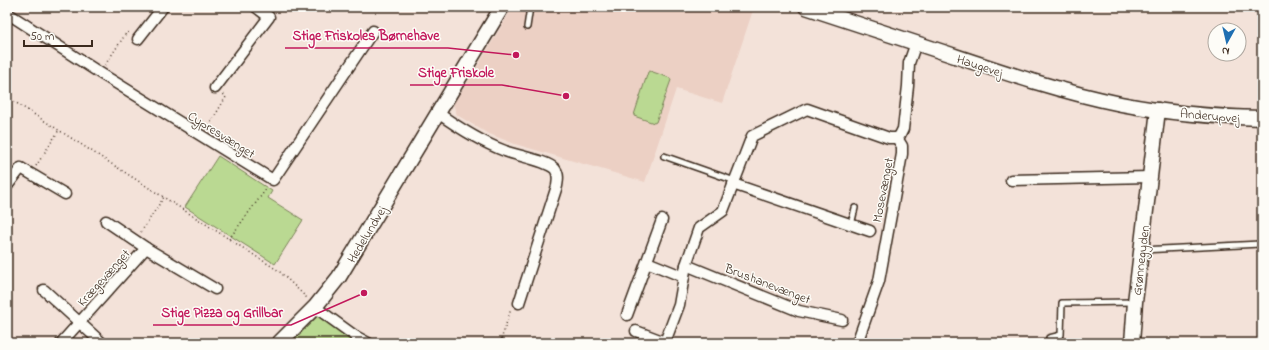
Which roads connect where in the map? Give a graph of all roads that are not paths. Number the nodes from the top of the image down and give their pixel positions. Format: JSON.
{"nodes":[{"id":1,"x":163,"y":7,"type":"edge"},
{"id":2,"x":256,"y":7,"type":"edge"},
{"id":3,"x":502,"y":7,"type":"edge"},
{"id":4,"x":530,"y":7,"type":"edge"},
{"id":5,"x":806,"y":7,"type":"edge"},
{"id":6,"x":7,"y":13,"type":"edge"},
{"id":7,"x":527,"y":27,"type":"dead end"},
{"id":8,"x":373,"y":31,"type":"dead end"},
{"id":9,"x":138,"y":39,"type":"road end"},
{"id":10,"x":916,"y":43,"type":"junction"},
{"id":11,"x":215,"y":88,"type":"road end"},
{"id":12,"x":1158,"y":110,"type":"junction"},
{"id":13,"x":438,"y":113,"type":"junction"},
{"id":14,"x":1262,"y":118,"type":"edge"},
{"id":15,"x":897,"y":138,"type":"junction"},
{"id":16,"x":664,"y":156,"type":"dead end"},
{"id":17,"x":1150,"y":177,"type":"junction"},
{"id":18,"x":1010,"y":180,"type":"dead end"},
{"id":19,"x":734,"y":183,"type":"junction"},
{"id":20,"x":7,"y":186,"type":"edge"},
{"id":21,"x":65,"y":194,"type":"dead end"},
{"id":22,"x":855,"y":208,"type":"dead end"},
{"id":23,"x":662,"y":220,"type":"dead end"},
{"id":24,"x":106,"y":221,"type":"dead end"},
{"id":25,"x":851,"y":225,"type":"junction"},
{"id":26,"x":870,"y":231,"type":"dead end"},
{"id":27,"x":1262,"y":245,"type":"edge"},
{"id":28,"x":146,"y":248,"type":"junction"},
{"id":29,"x":1142,"y":250,"type":"junction"},
{"id":30,"x":647,"y":262,"type":"junction"},
{"id":31,"x":686,"y":265,"type":"junction"},
{"id":32,"x":684,"y":276,"type":"junction"},
{"id":33,"x":215,"y":289,"type":"dead end"},
{"id":34,"x":44,"y":290,"type":"dead end"},
{"id":35,"x":1135,"y":302,"type":"junction"},
{"id":36,"x":519,"y":303,"type":"road end"},
{"id":37,"x":315,"y":307,"type":"junction"},
{"id":38,"x":627,"y":315,"type":"dead end"},
{"id":39,"x":842,"y":320,"type":"dead end"},
{"id":40,"x":79,"y":323,"type":"junction"},
{"id":41,"x":636,"y":331,"type":"dead end"},
{"id":42,"x":666,"y":342,"type":"edge"},
{"id":43,"x":61,"y":343,"type":"edge"},
{"id":44,"x":102,"y":343,"type":"edge"},
{"id":45,"x":279,"y":343,"type":"edge"},
{"id":46,"x":368,"y":343,"type":"edge"},
{"id":47,"x":857,"y":343,"type":"edge"},
{"id":48,"x":1049,"y":343,"type":"edge"},
{"id":49,"x":1132,"y":343,"type":"edge"}],
"edges":[{"from":1,"to":9,"type":"street"},
{"from":2,"to":11,"type":"street"},
{"from":3,"to":13,"type":"street","name":"Hedelundvej"},
{"from":4,"to":7,"type":"lane"},
{"from":5,"to":10,"type":"street","name":"Haugevej"},
{"from":6,"to":8,"type":"street","name":"Cypresvænget"},
{"from":10,"to":12,"type":"street","name":"Haugevej"},
{"from":10,"to":15,"type":"street"},
{"from":12,"to":14,"type":"street","name":"Anderupvej"},
{"from":12,"to":17,"type":"street","name":"Grønnegyden"},
{"from":13,"to":36,"type":"street"},
{"from":13,"to":37,"type":"street","name":"Hedelundvej"},
{"from":15,"to":19,"type":"street"},
{"from":15,"to":47,"type":"street","name":"Mosevænget"},
{"from":16,"to":19,"type":"lane"},
{"from":17,"to":18,"type":"street"},
{"from":17,"to":29,"type":"street","name":"Grønnegyden"},
{"from":19,"to":25,"type":"street"},
{"from":19,"to":31,"type":"street"},
{"from":20,"to":21,"type":"street"},
{"from":22,"to":25,"type":"lane"},
{"from":23,"to":30,"type":"street"},
{"from":24,"to":28,"type":"street","name":"Krægevænget"},
{"from":25,"to":26,"type":"street"},
{"from":27,"to":29,"type":"lane"},
{"from":28,"to":33,"type":"street","name":"Krægevænget"},
{"from":28,"to":40,"type":"street","name":"Krægevænget"},
{"from":29,"to":35,"type":"street","name":"Grønnegyden"},
{"from":30,"to":32,"type":"street"},
{"from":30,"to":38,"type":"street"},
{"from":31,"to":32,"type":"street"},
{"from":31,"to":39,"type":"street","name":"Brushanevænget"},
{"from":32,"to":42,"type":"street"},
{"from":34,"to":40,"type":"street","name":"Krægevænget"},
{"from":35,"to":48,"type":"lane"},
{"from":35,"to":49,"type":"street","name":"Grønnegyden"},
{"from":37,"to":45,"type":"street","name":"Hedelundvej"},
{"from":37,"to":46,"type":"street"},
{"from":40,"to":43,"type":"street","name":"Krægevænget"},
{"from":40,"to":44,"type":"street","name":"Krægevænget"},
{"from":41,"to":42,"type":"street"}]}
